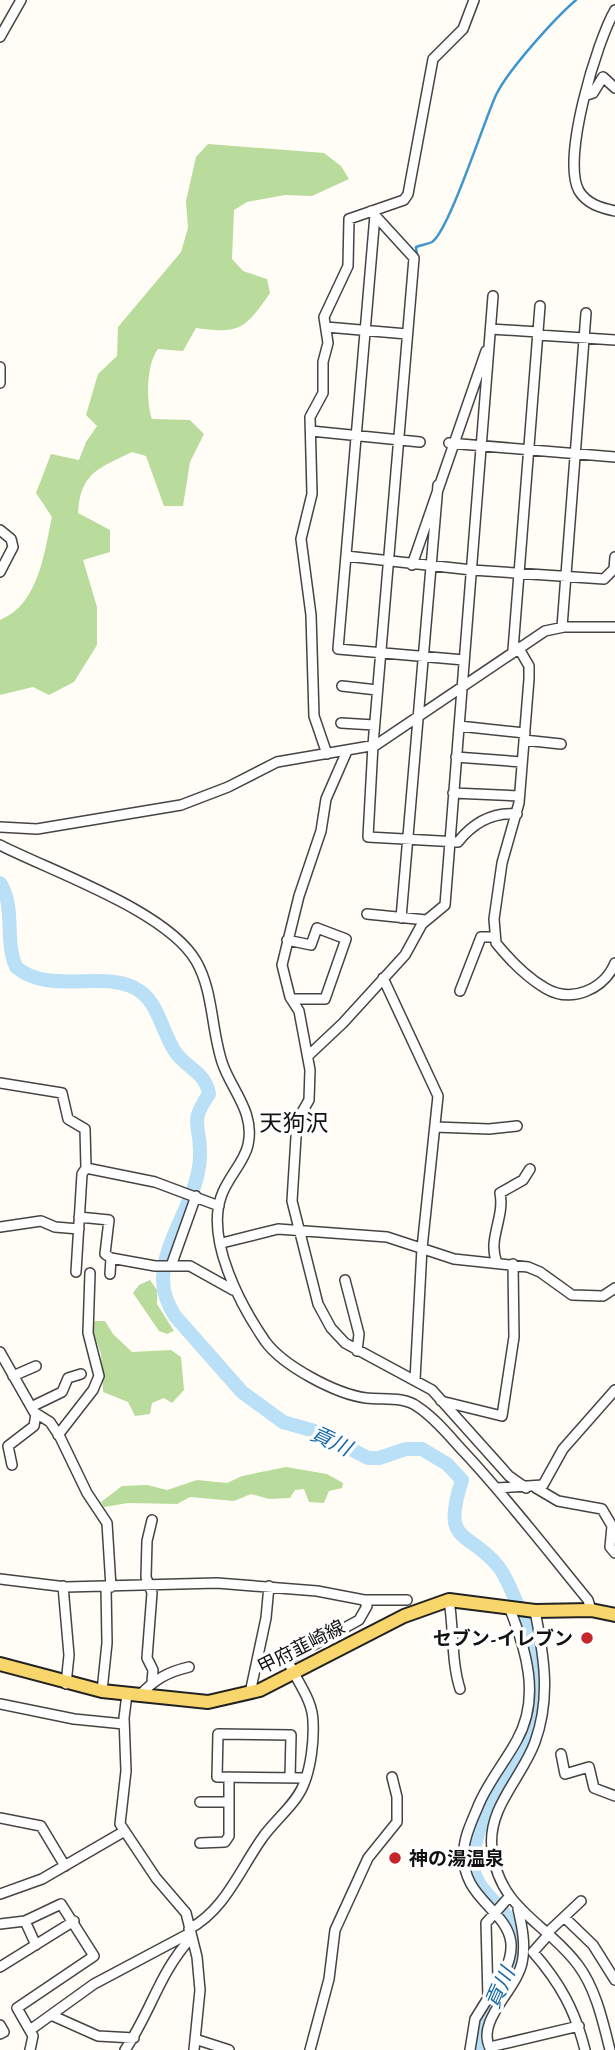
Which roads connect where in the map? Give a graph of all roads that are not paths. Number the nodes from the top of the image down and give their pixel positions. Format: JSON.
{"nodes":[{"id":1,"x":21,"y":0,"type":"edge"},
{"id":2,"x":474,"y":0,"type":"edge"},
{"id":3,"x":615,"y":10,"type":"edge"},
{"id":4,"x":0,"y":37,"type":"edge"},
{"id":5,"x":615,"y":88,"type":"edge"},
{"id":6,"x":587,"y":94,"type":"junction"},
{"id":7,"x":615,"y":211,"type":"edge"},
{"id":8,"x":373,"y":213,"type":"junction"},
{"id":9,"x":493,"y":296,"type":"dead end"},
{"id":10,"x":540,"y":306,"type":"dead end"},
{"id":11,"x":586,"y":313,"type":"dead end"},
{"id":12,"x":326,"y":327,"type":"junction"},
{"id":13,"x":491,"y":329,"type":"junction"},
{"id":14,"x":365,"y":330,"type":"junction"},
{"id":15,"x":407,"y":334,"type":"junction"},
{"id":16,"x":538,"y":334,"type":"junction"},
{"id":17,"x":584,"y":338,"type":"junction"},
{"id":18,"x":490,"y":340,"type":"junction"},
{"id":19,"x":615,"y":340,"type":"edge"},
{"id":20,"x":0,"y":367,"type":"edge"},
{"id":21,"x":0,"y":383,"type":"edge"},
{"id":22,"x":310,"y":431,"type":"junction"},
{"id":23,"x":356,"y":435,"type":"junction"},
{"id":24,"x":398,"y":440,"type":"junction"},
{"id":25,"x":421,"y":442,"type":"dead end"},
{"id":26,"x":451,"y":444,"type":"junction"},
{"id":27,"x":482,"y":445,"type":"junction"},
{"id":28,"x":529,"y":449,"type":"junction"},
{"id":29,"x":575,"y":453,"type":"junction"},
{"id":30,"x":615,"y":457,"type":"edge"},
{"id":31,"x":438,"y":485,"type":"junction"},
{"id":32,"x":0,"y":530,"type":"edge"},
{"id":33,"x":346,"y":556,"type":"junction"},
{"id":34,"x":615,"y":558,"type":"edge"},
{"id":35,"x":388,"y":561,"type":"junction"},
{"id":36,"x":431,"y":564,"type":"junction"},
{"id":37,"x":412,"y":565,"type":"junction"},
{"id":38,"x":472,"y":570,"type":"junction"},
{"id":39,"x":518,"y":571,"type":"junction"},
{"id":40,"x":0,"y":572,"type":"edge"},
{"id":41,"x":565,"y":575,"type":"junction"},
{"id":42,"x":562,"y":627,"type":"junction"},
{"id":43,"x":615,"y":627,"type":"edge"},
{"id":44,"x":515,"y":648,"type":"junction"},
{"id":45,"x":380,"y":654,"type":"junction"},
{"id":46,"x":423,"y":657,"type":"junction"},
{"id":47,"x":464,"y":660,"type":"junction"},
{"id":48,"x":342,"y":686,"type":"dead end"},
{"id":49,"x":463,"y":688,"type":"junction"},
{"id":50,"x":377,"y":691,"type":"junction"},
{"id":51,"x":417,"y":718,"type":"junction"},
{"id":52,"x":341,"y":723,"type":"dead end"},
{"id":53,"x":374,"y":725,"type":"junction"},
{"id":54,"x":459,"y":726,"type":"junction"},
{"id":55,"x":524,"y":736,"type":"junction"},
{"id":56,"x":561,"y":744,"type":"dead end"},
{"id":57,"x":373,"y":745,"type":"junction"},
{"id":58,"x":347,"y":751,"type":"junction"},
{"id":59,"x":327,"y":754,"type":"junction"},
{"id":60,"x":456,"y":757,"type":"junction"},
{"id":61,"x":522,"y":762,"type":"junction"},
{"id":62,"x":453,"y":793,"type":"junction"},
{"id":63,"x":519,"y":796,"type":"junction"},
{"id":64,"x":517,"y":814,"type":"junction"},
{"id":65,"x":0,"y":827,"type":"edge"},
{"id":66,"x":407,"y":840,"type":"junction"},
{"id":67,"x":449,"y":842,"type":"junction"},
{"id":68,"x":0,"y":845,"type":"edge"},
{"id":69,"x":367,"y":914,"type":"dead end"},
{"id":70,"x":401,"y":918,"type":"junction"},
{"id":71,"x":426,"y":920,"type":"junction"},
{"id":72,"x":494,"y":937,"type":"junction"},
{"id":73,"x":287,"y":940,"type":"junction"},
{"id":74,"x":615,"y":963,"type":"edge"},
{"id":75,"x":383,"y":978,"type":"junction"},
{"id":76,"x":460,"y":990,"type":"dead end"},
{"id":77,"x":291,"y":999,"type":"junction"},
{"id":78,"x":309,"y":1055,"type":"junction"},
{"id":79,"x":0,"y":1083,"type":"edge"},
{"id":80,"x":517,"y":1126,"type":"dead end"},
{"id":81,"x":435,"y":1127,"type":"junction"},
{"id":82,"x":86,"y":1168,"type":"junction"},
{"id":83,"x":530,"y":1168,"type":"dead end"},
{"id":84,"x":195,"y":1196,"type":"junction"},
{"id":85,"x":219,"y":1206,"type":"junction"},
{"id":86,"x":79,"y":1217,"type":"junction"},
{"id":87,"x":0,"y":1227,"type":"edge"},
{"id":88,"x":79,"y":1229,"type":"junction"},
{"id":89,"x":300,"y":1229,"type":"junction"},
{"id":90,"x":222,"y":1243,"type":"junction"},
{"id":91,"x":422,"y":1248,"type":"junction"},
{"id":92,"x":111,"y":1258,"type":"junction"},
{"id":93,"x":497,"y":1263,"type":"junction"},
{"id":94,"x":513,"y":1264,"type":"junction"},
{"id":95,"x":170,"y":1266,"type":"junction"},
{"id":96,"x":76,"y":1272,"type":"dead end"},
{"id":97,"x":90,"y":1273,"type":"dead end"},
{"id":98,"x":110,"y":1274,"type":"dead end"},
{"id":99,"x":345,"y":1280,"type":"dead end"},
{"id":100,"x":615,"y":1288,"type":"edge"},
{"id":101,"x":234,"y":1290,"type":"junction"},
{"id":102,"x":357,"y":1351,"type":"junction"},
{"id":103,"x":0,"y":1353,"type":"edge"},
{"id":104,"x":36,"y":1366,"type":"dead end"},
{"id":105,"x":81,"y":1374,"type":"dead end"},
{"id":106,"x":13,"y":1376,"type":"junction"},
{"id":107,"x":415,"y":1380,"type":"junction"},
{"id":108,"x":615,"y":1390,"type":"edge"},
{"id":109,"x":439,"y":1401,"type":"junction"},
{"id":110,"x":34,"y":1410,"type":"junction"},
{"id":111,"x":58,"y":1435,"type":"junction"},
{"id":112,"x":12,"y":1465,"type":"dead end"},
{"id":113,"x":497,"y":1488,"type":"junction"},
{"id":114,"x":531,"y":1488,"type":"junction"},
{"id":115,"x":152,"y":1520,"type":"dead end"},
{"id":116,"x":615,"y":1553,"type":"edge"},
{"id":117,"x":0,"y":1579,"type":"edge"},
{"id":118,"x":151,"y":1584,"type":"junction"},
{"id":119,"x":63,"y":1586,"type":"junction"},
{"id":120,"x":269,"y":1586,"type":"junction"},
{"id":121,"x":109,"y":1587,"type":"junction"},
{"id":122,"x":364,"y":1600,"type":"junction"},
{"id":123,"x":407,"y":1600,"type":"dead end"},
{"id":124,"x":449,"y":1600,"type":"junction"},
{"id":125,"x":510,"y":1607,"type":"junction"},
{"id":126,"x":535,"y":1611,"type":"junction"},
{"id":127,"x":591,"y":1611,"type":"junction"},
{"id":128,"x":615,"y":1615,"type":"edge"},
{"id":129,"x":0,"y":1664,"type":"edge"},
{"id":130,"x":189,"y":1667,"type":"dead end"},
{"id":131,"x":293,"y":1674,"type":"junction"},
{"id":132,"x":152,"y":1682,"type":"junction"},
{"id":133,"x":66,"y":1684,"type":"junction"},
{"id":134,"x":460,"y":1689,"type":"dead end"},
{"id":135,"x":102,"y":1691,"type":"junction"},
{"id":136,"x":250,"y":1693,"type":"junction"},
{"id":137,"x":133,"y":1695,"type":"junction"},
{"id":138,"x":0,"y":1704,"type":"edge"},
{"id":139,"x":124,"y":1724,"type":"junction"},
{"id":140,"x":561,"y":1754,"type":"dead end"},
{"id":141,"x":229,"y":1777,"type":"junction"},
{"id":142,"x":392,"y":1777,"type":"dead end"},
{"id":143,"x":290,"y":1778,"type":"junction"},
{"id":144,"x":305,"y":1778,"type":"junction"},
{"id":145,"x":615,"y":1796,"type":"edge"},
{"id":146,"x":229,"y":1801,"type":"junction"},
{"id":147,"x":200,"y":1802,"type":"dead end"},
{"id":148,"x":0,"y":1818,"type":"edge"},
{"id":149,"x":123,"y":1832,"type":"junction"},
{"id":150,"x":200,"y":1843,"type":"dead end"},
{"id":151,"x":65,"y":1866,"type":"junction"},
{"id":152,"x":0,"y":1894,"type":"edge"},
{"id":153,"x":506,"y":1899,"type":"junction"},
{"id":154,"x":581,"y":1901,"type":"dead end"},
{"id":155,"x":518,"y":1909,"type":"junction"},
{"id":156,"x":495,"y":1911,"type":"junction"},
{"id":157,"x":564,"y":1917,"type":"junction"},
{"id":158,"x":25,"y":1921,"type":"junction"},
{"id":159,"x":74,"y":1921,"type":"junction"},
{"id":160,"x":0,"y":1924,"type":"edge"},
{"id":161,"x":190,"y":1933,"type":"junction"},
{"id":162,"x":548,"y":1934,"type":"junction"},
{"id":163,"x":36,"y":1945,"type":"junction"},
{"id":164,"x":0,"y":1967,"type":"edge"},
{"id":165,"x":615,"y":1980,"type":"edge"},
{"id":166,"x":488,"y":1998,"type":"junction"},
{"id":167,"x":51,"y":2015,"type":"junction"},
{"id":168,"x":0,"y":2025,"type":"edge"},
{"id":169,"x":579,"y":2026,"type":"junction"},
{"id":170,"x":30,"y":2030,"type":"junction"},
{"id":171,"x":0,"y":2034,"type":"edge"},
{"id":172,"x":134,"y":2038,"type":"junction"},
{"id":173,"x":195,"y":2039,"type":"junction"},
{"id":174,"x":470,"y":2049,"type":"edge"},
{"id":175,"x":490,"y":2049,"type":"edge"},
{"id":176,"x":30,"y":2050,"type":"edge"},
{"id":177,"x":125,"y":2050,"type":"edge"},
{"id":178,"x":194,"y":2050,"type":"edge"},
{"id":179,"x":226,"y":2050,"type":"edge"},
{"id":180,"x":310,"y":2050,"type":"edge"},
{"id":181,"x":584,"y":2050,"type":"edge"},
{"id":182,"x":610,"y":2050,"type":"edge"}],
"edges":[{"from":1,"to":4,"type":"street"},
{"from":2,"to":8,"type":"street"},
{"from":3,"to":6,"type":"street"},
{"from":5,"to":6,"type":"street"},
{"from":6,"to":7,"type":"street"},
{"from":8,"to":12,"type":"street"},
{"from":8,"to":14,"type":"street"},
{"from":8,"to":15,"type":"street"},
{"from":9,"to":13,"type":"street"},
{"from":10,"to":16,"type":"street"},
{"from":11,"to":17,"type":"street"},
{"from":12,"to":14,"type":"street"},
{"from":12,"to":22,"type":"street"},
{"from":13,"to":16,"type":"street"},
{"from":13,"to":18,"type":"street"},
{"from":14,"to":15,"type":"street"},
{"from":14,"to":23,"type":"street"},
{"from":15,"to":24,"type":"street"},
{"from":16,"to":17,"type":"street"},
{"from":16,"to":28,"type":"street"},
{"from":17,"to":19,"type":"street"},
{"from":17,"to":29,"type":"street"},
{"from":18,"to":26,"type":"street"},
{"from":18,"to":27,"type":"street"},
{"from":20,"to":21,"type":"street"},
{"from":22,"to":23,"type":"street"},
{"from":22,"to":59,"type":"street"},
{"from":23,"to":24,"type":"street"},
{"from":23,"to":33,"type":"street"},
{"from":24,"to":25,"type":"street"},
{"from":24,"to":35,"type":"street"},
{"from":26,"to":27,"type":"street"},
{"from":26,"to":31,"type":"street"},
{"from":27,"to":28,"type":"street"},
{"from":27,"to":38,"type":"street"},
{"from":28,"to":29,"type":"street"},
{"from":28,"to":39,"type":"street"},
{"from":29,"to":30,"type":"street"},
{"from":29,"to":41,"type":"street"},
{"from":31,"to":36,"type":"street"},
{"from":31,"to":37,"type":"street"},
{"from":32,"to":40,"type":"street"},
{"from":33,"to":35,"type":"street"},
{"from":33,"to":45,"type":"street"},
{"from":34,"to":41,"type":"street"},
{"from":35,"to":37,"type":"street"},
{"from":35,"to":45,"type":"street"},
{"from":36,"to":37,"type":"street"},
{"from":36,"to":38,"type":"street"},
{"from":36,"to":46,"type":"street"},
{"from":38,"to":39,"type":"street"},
{"from":38,"to":47,"type":"street"},
{"from":39,"to":41,"type":"street"},
{"from":39,"to":44,"type":"street"},
{"from":41,"to":42,"type":"street"},
{"from":42,"to":43,"type":"street"},
{"from":42,"to":44,"type":"street"},
{"from":44,"to":49,"type":"street"},
{"from":44,"to":55,"type":"street"},
{"from":45,"to":46,"type":"street"},
{"from":45,"to":50,"type":"street"},
{"from":46,"to":47,"type":"street"},
{"from":46,"to":51,"type":"street"},
{"from":47,"to":49,"type":"street"},
{"from":48,"to":50,"type":"street"},
{"from":49,"to":51,"type":"street"},
{"from":49,"to":54,"type":"street"},
{"from":50,"to":53,"type":"street"},
{"from":51,"to":57,"type":"street"},
{"from":51,"to":66,"type":"street"},
{"from":52,"to":53,"type":"street"},
{"from":53,"to":57,"type":"street"},
{"from":54,"to":55,"type":"street"},
{"from":54,"to":60,"type":"street"},
{"from":55,"to":56,"type":"street"},
{"from":55,"to":61,"type":"street"},
{"from":57,"to":58,"type":"street"},
{"from":57,"to":66,"type":"street"},
{"from":58,"to":59,"type":"street"},
{"from":58,"to":73,"type":"street"},
{"from":59,"to":65,"type":"street"},
{"from":60,"to":61,"type":"street"},
{"from":60,"to":62,"type":"street"},
{"from":61,"to":63,"type":"street"},
{"from":62,"to":63,"type":"street"},
{"from":62,"to":67,"type":"street"},
{"from":63,"to":64,"type":"street"},
{"from":64,"to":67,"type":"street"},
{"from":64,"to":72,"type":"street"},
{"from":66,"to":67,"type":"street"},
{"from":66,"to":70,"type":"street"},
{"from":67,"to":71,"type":"street"},
{"from":68,"to":85,"type":"street"},
{"from":69,"to":70,"type":"street"},
{"from":70,"to":71,"type":"street"},
{"from":71,"to":75,"type":"street"},
{"from":72,"to":74,"type":"street"},
{"from":72,"to":76,"type":"street"},
{"from":73,"to":77,"type":"street"},
{"from":73,"to":77,"type":"street"},
{"from":75,"to":78,"type":"street"},
{"from":75,"to":81,"type":"street"},
{"from":77,"to":78,"type":"street"},
{"from":78,"to":89,"type":"street"},
{"from":79,"to":82,"type":"street"},
{"from":80,"to":81,"type":"street"},
{"from":81,"to":91,"type":"street"},
{"from":82,"to":84,"type":"street"},
{"from":82,"to":86,"type":"street"},
{"from":83,"to":93,"type":"street"},
{"from":84,"to":85,"type":"street"},
{"from":84,"to":95,"type":"street"},
{"from":85,"to":90,"type":"street"},
{"from":86,"to":88,"type":"street"},
{"from":86,"to":92,"type":"street"},
{"from":87,"to":88,"type":"street"},
{"from":88,"to":96,"type":"street"},
{"from":89,"to":90,"type":"street"},
{"from":89,"to":91,"type":"street"},
{"from":89,"to":102,"type":"street"},
{"from":90,"to":101,"type":"street"},
{"from":91,"to":93,"type":"street"},
{"from":91,"to":107,"type":"street"},
{"from":92,"to":95,"type":"street"},
{"from":92,"to":98,"type":"street"},
{"from":93,"to":94,"type":"street"},
{"from":94,"to":100,"type":"street"},
{"from":94,"to":109,"type":"street"},
{"from":95,"to":101,"type":"street"},
{"from":97,"to":111,"type":"street"},
{"from":99,"to":102,"type":"street"},
{"from":101,"to":113,"type":"street"},
{"from":102,"to":107,"type":"street"},
{"from":103,"to":106,"type":"street"},
{"from":104,"to":106,"type":"street"},
{"from":105,"to":110,"type":"street"},
{"from":106,"to":110,"type":"street"},
{"from":107,"to":109,"type":"street"},
{"from":108,"to":114,"type":"street"},
{"from":109,"to":114,"type":"street"},
{"from":110,"to":111,"type":"street"},
{"from":110,"to":112,"type":"street"},
{"from":111,"to":121,"type":"street"},
{"from":113,"to":114,"type":"street"},
{"from":113,"to":127,"type":"street"},
{"from":114,"to":116,"type":"street"},
{"from":115,"to":118,"type":"street"},
{"from":117,"to":119,"type":"street"},
{"from":118,"to":120,"type":"street"},
{"from":118,"to":121,"type":"street"},
{"from":118,"to":132,"type":"street"},
{"from":119,"to":121,"type":"street"},
{"from":119,"to":133,"type":"street"},
{"from":120,"to":122,"type":"street"},
{"from":120,"to":136,"type":"street"},
{"from":121,"to":135,"type":"street"},
{"from":122,"to":123,"type":"street"},
{"from":122,"to":131,"type":"street"},
{"from":124,"to":125,"type":"main road","name":"甲府韮崎線"},
{"from":124,"to":131,"type":"main road","name":"甲府韮崎線"},
{"from":124,"to":134,"type":"street"},
{"from":125,"to":126,"type":"main road","name":"甲府韮崎線"},
{"from":125,"to":156,"type":"street"},
{"from":126,"to":127,"type":"main road","name":"甲府韮崎線"},
{"from":126,"to":153,"type":"street"},
{"from":127,"to":128,"type":"main road","name":"甲府韮崎線"},
{"from":129,"to":133,"type":"main road","name":"甲府韮崎線"},
{"from":130,"to":132,"type":"street"},
{"from":131,"to":136,"type":"main road","name":"甲府韮崎線"},
{"from":131,"to":144,"type":"street"},
{"from":132,"to":137,"type":"street"},
{"from":133,"to":135,"type":"main road","name":"甲府韮崎線"},
{"from":135,"to":137,"type":"main road","name":"甲府韮崎線"},
{"from":136,"to":137,"type":"main road","name":"甲府韮崎線"},
{"from":137,"to":139,"type":"street"},
{"from":138,"to":139,"type":"street"},
{"from":139,"to":149,"type":"street"},
{"from":140,"to":145,"type":"street"},
{"from":141,"to":143,"type":"street"},
{"from":141,"to":143,"type":"street"},
{"from":141,"to":146,"type":"street"},
{"from":142,"to":180,"type":"street"},
{"from":143,"to":144,"type":"street"},
{"from":144,"to":161,"type":"street"},
{"from":146,"to":147,"type":"street"},
{"from":146,"to":150,"type":"street"},
{"from":148,"to":151,"type":"street"},
{"from":149,"to":151,"type":"street"},
{"from":149,"to":161,"type":"street"},
{"from":151,"to":152,"type":"street"},
{"from":153,"to":155,"type":"street"},
{"from":153,"to":156,"type":"street"},
{"from":154,"to":157,"type":"street"},
{"from":155,"to":162,"type":"street"},
{"from":155,"to":175,"type":"street"},
{"from":156,"to":166,"type":"street"},
{"from":156,"to":166,"type":"street"},
{"from":157,"to":162,"type":"street"},
{"from":157,"to":165,"type":"street"},
{"from":158,"to":159,"type":"street"},
{"from":158,"to":160,"type":"street"},
{"from":158,"to":163,"type":"street"},
{"from":159,"to":163,"type":"street"},
{"from":159,"to":170,"type":"street"},
{"from":161,"to":167,"type":"street"},
{"from":161,"to":172,"type":"street"},
{"from":161,"to":173,"type":"street"},
{"from":162,"to":169,"type":"street"},
{"from":162,"to":182,"type":"street"},
{"from":163,"to":164,"type":"street"},
{"from":166,"to":174,"type":"street"},
{"from":167,"to":170,"type":"street"},
{"from":167,"to":172,"type":"street"},
{"from":168,"to":171,"type":"street"},
{"from":169,"to":175,"type":"street"},
{"from":169,"to":181,"type":"street"},
{"from":170,"to":176,"type":"street"},
{"from":172,"to":177,"type":"street"},
{"from":173,"to":178,"type":"street"},
{"from":173,"to":179,"type":"street"}]}
